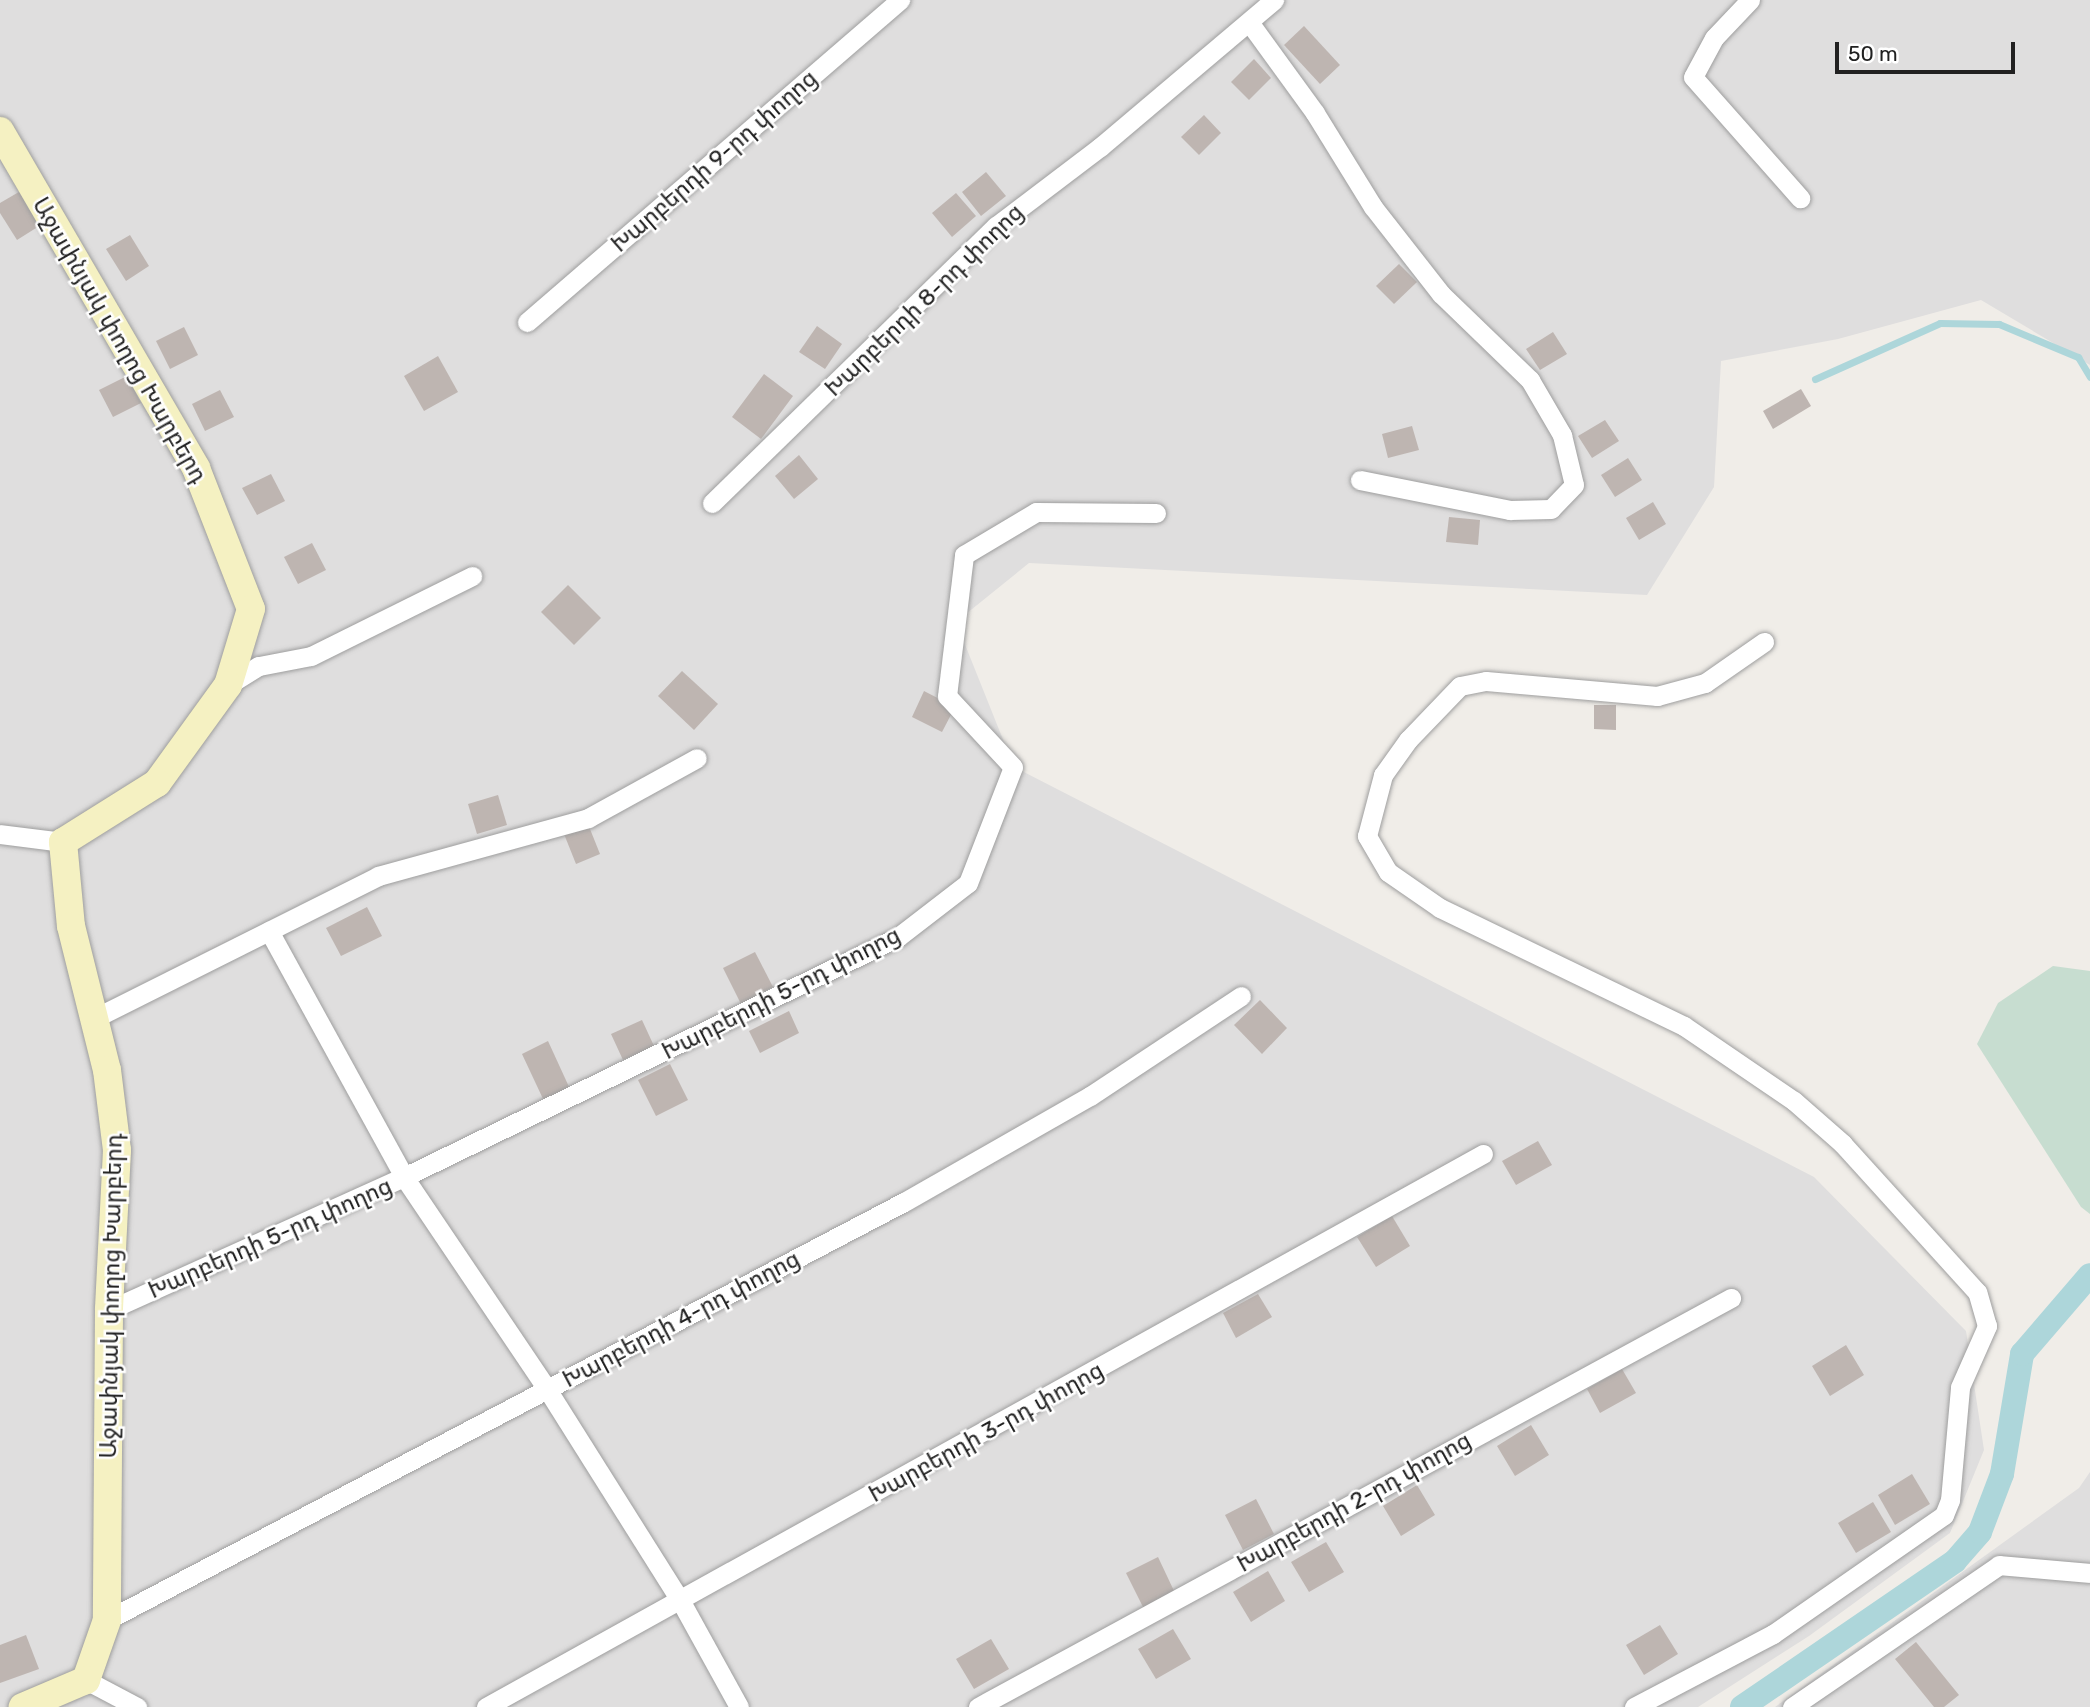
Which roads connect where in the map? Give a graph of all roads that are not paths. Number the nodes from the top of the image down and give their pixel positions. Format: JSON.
{"nodes":[{"id":1,"x":900,"y":0,"type":"edge"},
{"id":2,"x":1274,"y":0,"type":"edge"},
{"id":3,"x":1750,"y":0,"type":"edge"},
{"id":4,"x":1249,"y":22,"type":"junction"},
{"id":5,"x":0,"y":131,"type":"edge"},
{"id":6,"x":1801,"y":198,"type":"dead end"},
{"id":7,"x":527,"y":322,"type":"dead end"},
{"id":8,"x":1360,"y":480,"type":"dead end"},
{"id":9,"x":712,"y":503,"type":"dead end"},
{"id":10,"x":1156,"y":513,"type":"dead end"},
{"id":11,"x":472,"y":576,"type":"dead end"},
{"id":12,"x":1764,"y":642,"type":"dead end"},
{"id":13,"x":228,"y":685,"type":"junction"},
{"id":14,"x":697,"y":758,"type":"dead end"},
{"id":15,"x":0,"y":834,"type":"edge"},
{"id":16,"x":63,"y":842,"type":"junction"},
{"id":17,"x":269,"y":931,"type":"junction"},
{"id":18,"x":1241,"y":996,"type":"dead end"},
{"id":19,"x":95,"y":1018,"type":"junction"},
{"id":20,"x":1483,"y":1154,"type":"dead end"},
{"id":21,"x":404,"y":1178,"type":"junction"},
{"id":22,"x":1731,"y":1298,"type":"dead end"},
{"id":23,"x":110,"y":1310,"type":"junction"},
{"id":24,"x":547,"y":1389,"type":"junction"},
{"id":25,"x":2090,"y":1573,"type":"edge"},
{"id":26,"x":680,"y":1600,"type":"junction"},
{"id":27,"x":107,"y":1620,"type":"junction"},
{"id":28,"x":86,"y":1681,"type":"junction"},
{"id":29,"x":23,"y":1707,"type":"edge"},
{"id":30,"x":137,"y":1707,"type":"edge"},
{"id":31,"x":486,"y":1707,"type":"edge"},
{"id":32,"x":739,"y":1707,"type":"edge"},
{"id":33,"x":978,"y":1707,"type":"edge"},
{"id":34,"x":1634,"y":1707,"type":"edge"},
{"id":35,"x":1792,"y":1707,"type":"edge"}],
"edges":[{"from":1,"to":7,"type":"street","name":"Խարբերդի 9-րդ փողոց"},
{"from":2,"to":4,"type":"street","name":"Խարբերդի 8-րդ փողոց"},
{"from":3,"to":6,"type":"street"},
{"from":4,"to":8,"type":"street"},
{"from":4,"to":9,"type":"street","name":"Խարբերդի 8-րդ փողոց"},
{"from":5,"to":13,"type":"street","name":"Աջափնյակ փողոց Խարբերդ"},
{"from":10,"to":21,"type":"street","name":"Խարբերդի 5-րդ փողոց"},
{"from":11,"to":13,"type":"street"},
{"from":12,"to":34,"type":"street"},
{"from":13,"to":16,"type":"street","name":"Աջափնյակ փողոց Խարբերդ"},
{"from":14,"to":17,"type":"street"},
{"from":15,"to":16,"type":"street"},
{"from":16,"to":19,"type":"street","name":"Աջափնյակ փողոց Խարբերդ"},
{"from":17,"to":19,"type":"street"},
{"from":17,"to":21,"type":"street"},
{"from":18,"to":24,"type":"street","name":"Խարբերդի 4-րդ փողոց"},
{"from":19,"to":23,"type":"street","name":"Աջափնյակ փողոց Խարբերդ"},
{"from":20,"to":26,"type":"street","name":"Խարբերդի 3-րդ փողոց"},
{"from":21,"to":23,"type":"street","name":"Խարբերդի 5-րդ փողոց"},
{"from":21,"to":24,"type":"street"},
{"from":22,"to":33,"type":"street","name":"Խարբերդի 2-րդ փողոց"},
{"from":23,"to":27,"type":"street","name":"Աջափնյակ փողոց Խարբերդ"},
{"from":24,"to":26,"type":"street"},
{"from":24,"to":27,"type":"street","name":"Խարբերդի 4-րդ փողոց"},
{"from":25,"to":35,"type":"street"},
{"from":26,"to":31,"type":"street","name":"Խարբերդի 3-րդ փողոց"},
{"from":26,"to":32,"type":"street"},
{"from":27,"to":28,"type":"street","name":"Աջափնյակ փողոց Խարբերդ"},
{"from":28,"to":29,"type":"street"},
{"from":28,"to":30,"type":"street"}]}
